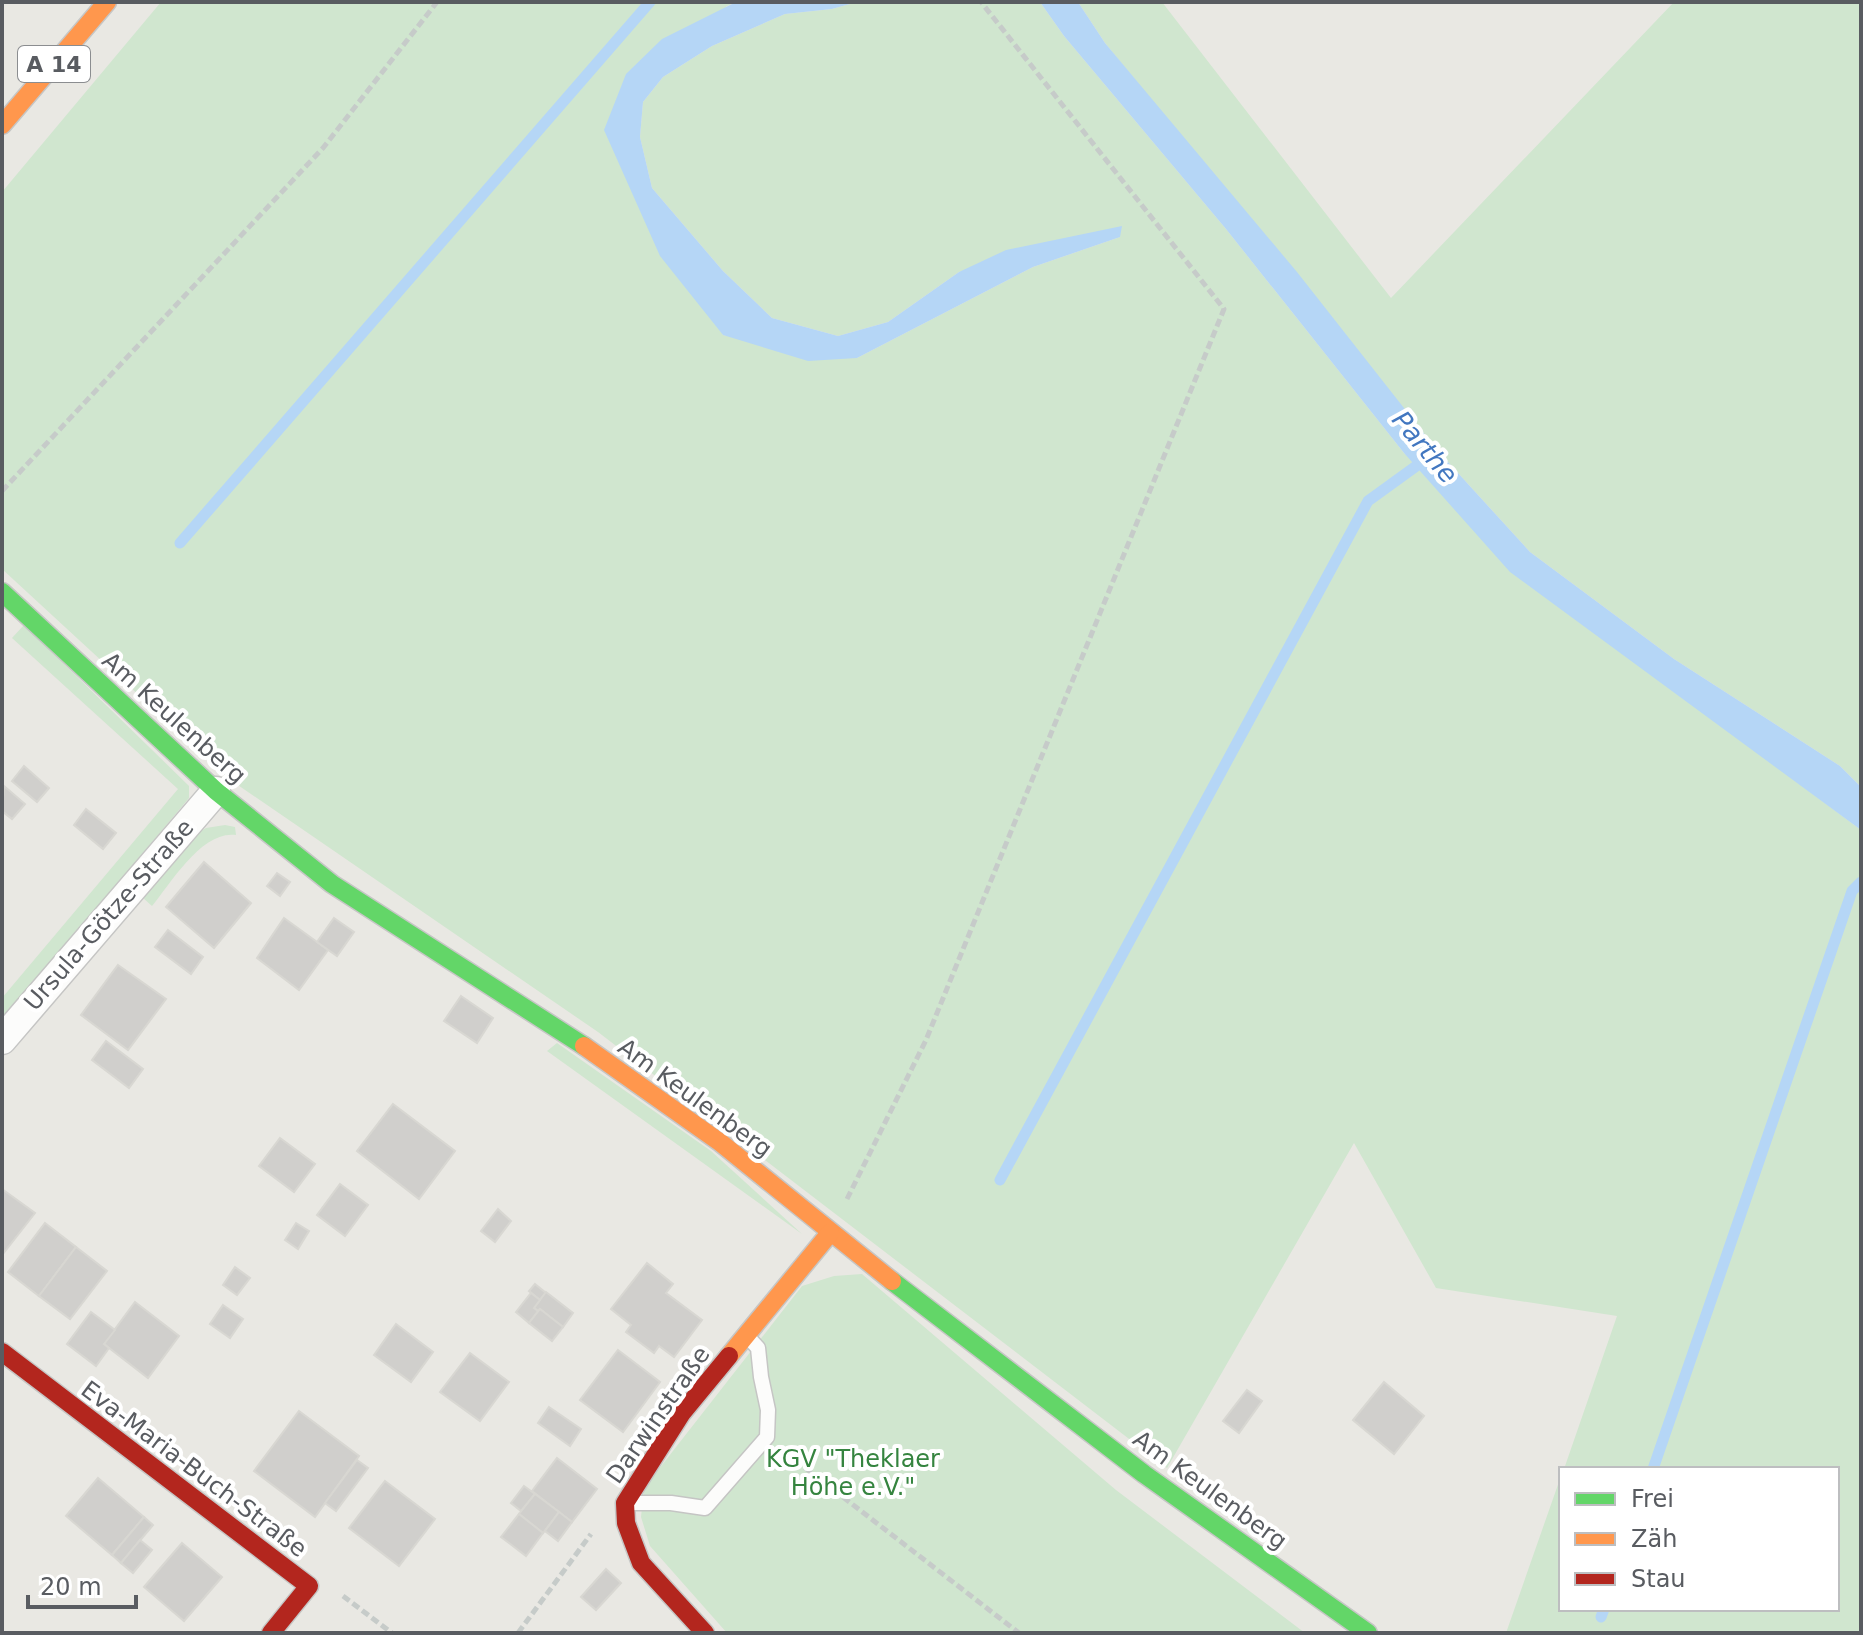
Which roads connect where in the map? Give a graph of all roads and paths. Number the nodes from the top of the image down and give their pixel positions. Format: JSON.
{"nodes":[{"id":1,"x":107,"y":2,"type":"edge"},
{"id":2,"x":437,"y":2,"type":"edge"},
{"id":3,"x":981,"y":2,"type":"edge"},
{"id":4,"x":2,"y":125,"type":"edge"},
{"id":5,"x":2,"y":491,"type":"edge"},
{"id":6,"x":2,"y":592,"type":"edge"},
{"id":7,"x":216,"y":791,"type":"junction"},
{"id":8,"x":2,"y":1040,"type":"edge"},
{"id":9,"x":830,"y":1233,"type":"junction"},
{"id":10,"x":745,"y":1334,"type":"junction"},
{"id":11,"x":2,"y":1352,"type":"edge"},
{"id":12,"x":767,"y":1437,"type":"junction"},
{"id":13,"x":625,"y":1503,"type":"junction"},
{"id":14,"x":626,"y":1523,"type":"junction"},
{"id":15,"x":309,"y":1586,"type":"junction"},
{"id":16,"x":271,"y":1633,"type":"edge"},
{"id":17,"x":392,"y":1633,"type":"edge"},
{"id":18,"x":518,"y":1633,"type":"edge"},
{"id":19,"x":705,"y":1633,"type":"edge"},
{"id":20,"x":1019,"y":1633,"type":"edge"},
{"id":21,"x":1368,"y":1633,"type":"edge"}],
"edges":[{"from":1,"to":4,"type":"main road","number":"A 14"},
{"from":2,"to":5,"type":"path"},
{"from":3,"to":9,"type":"path"},
{"from":6,"to":7,"type":"main road","name":"Am Keulenberg"},
{"from":7,"to":8,"type":"street","name":"Ursula-Götze-Straße"},
{"from":7,"to":9,"type":"main road","name":"Am Keulenberg"},
{"from":9,"to":10,"type":"main road","name":"Darwinstraße"},
{"from":9,"to":21,"type":"main road","name":"Am Keulenberg"},
{"from":10,"to":12,"type":"lane"},
{"from":10,"to":13,"type":"main road","name":"Darwinstraße"},
{"from":11,"to":15,"type":"main road","name":"Eva-Maria-Buch-Straße"},
{"from":12,"to":13,"type":"lane"},
{"from":12,"to":20,"type":"path"},
{"from":13,"to":14,"type":"main road","name":"Darwinstraße"},
{"from":14,"to":18,"type":"path"},
{"from":14,"to":19,"type":"main road","name":"Darwinstraße"},
{"from":15,"to":16,"type":"main road","name":"Eva-Maria-Buch-Straße"},
{"from":15,"to":17,"type":"path"}]}
